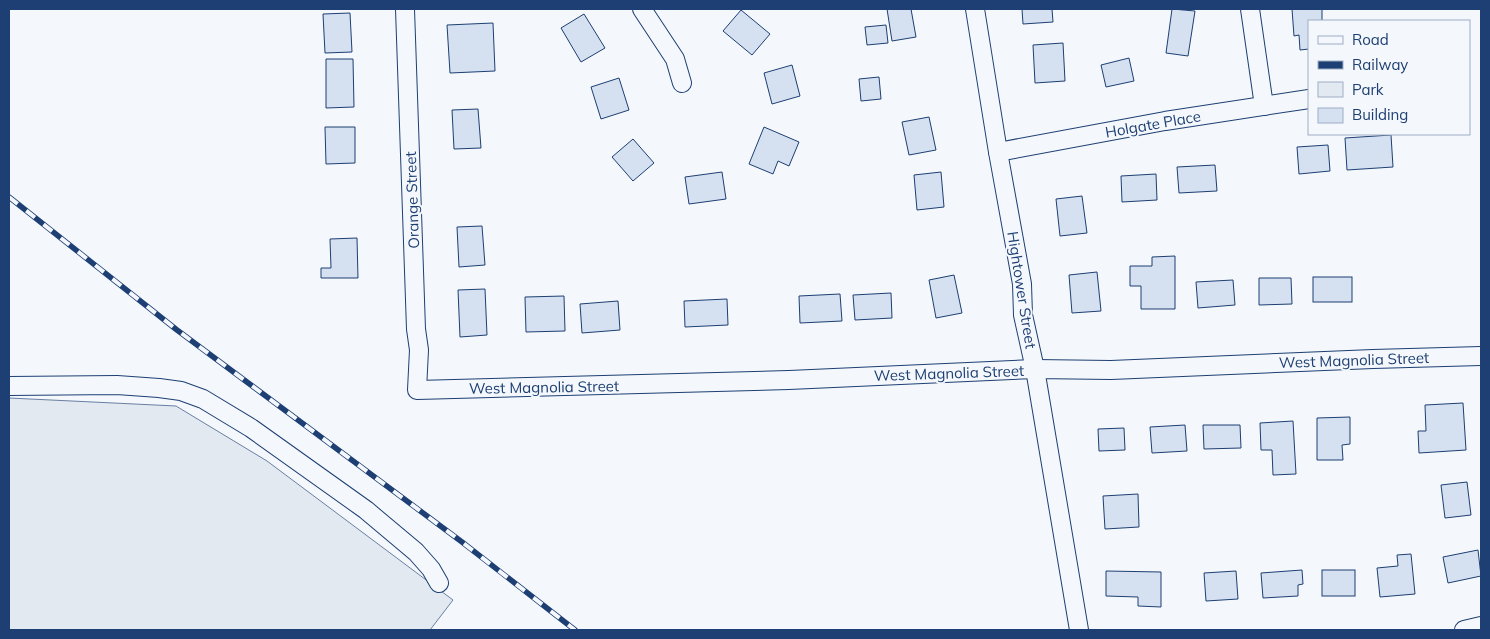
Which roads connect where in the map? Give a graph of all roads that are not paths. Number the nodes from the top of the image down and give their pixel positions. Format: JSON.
{"nodes":[{"id":1,"x":405,"y":9,"type":"edge"},
{"id":2,"x":642,"y":9,"type":"edge"},
{"id":3,"x":975,"y":9,"type":"edge"},
{"id":4,"x":1250,"y":9,"type":"edge"},
{"id":5,"x":682,"y":83,"type":"dead end"},
{"id":6,"x":1308,"y":99,"type":"edge"},
{"id":7,"x":1264,"y":106,"type":"junction"},
{"id":8,"x":998,"y":152,"type":"junction"},
{"id":9,"x":1481,"y":356,"type":"edge"},
{"id":10,"x":1035,"y":369,"type":"junction"},
{"id":11,"x":9,"y":386,"type":"edge"},
{"id":12,"x":417,"y":390,"type":"joint"},
{"id":13,"x":439,"y":583,"type":"dead end"},
{"id":14,"x":1481,"y":626,"type":"edge"},
{"id":15,"x":1079,"y":630,"type":"edge"},
{"id":16,"x":1464,"y":630,"type":"edge"}],
"edges":[{"from":1,"to":12,"type":"street","name":"Orange Street"},
{"from":2,"to":5,"type":"street"},
{"from":3,"to":8,"type":"street","name":"Hightower Street"},
{"from":4,"to":7,"type":"street"},
{"from":6,"to":7,"type":"street","name":"Holgate Place"},
{"from":7,"to":8,"type":"street","name":"Holgate Place"},
{"from":8,"to":10,"type":"street","name":"Hightower Street"},
{"from":9,"to":10,"type":"street","name":"West Magnolia Street"},
{"from":10,"to":12,"type":"street","name":"West Magnolia Street"},
{"from":10,"to":15,"type":"street","name":"Hightower Street"},
{"from":11,"to":13,"type":"street"},
{"from":14,"to":16,"type":"street"}]}
